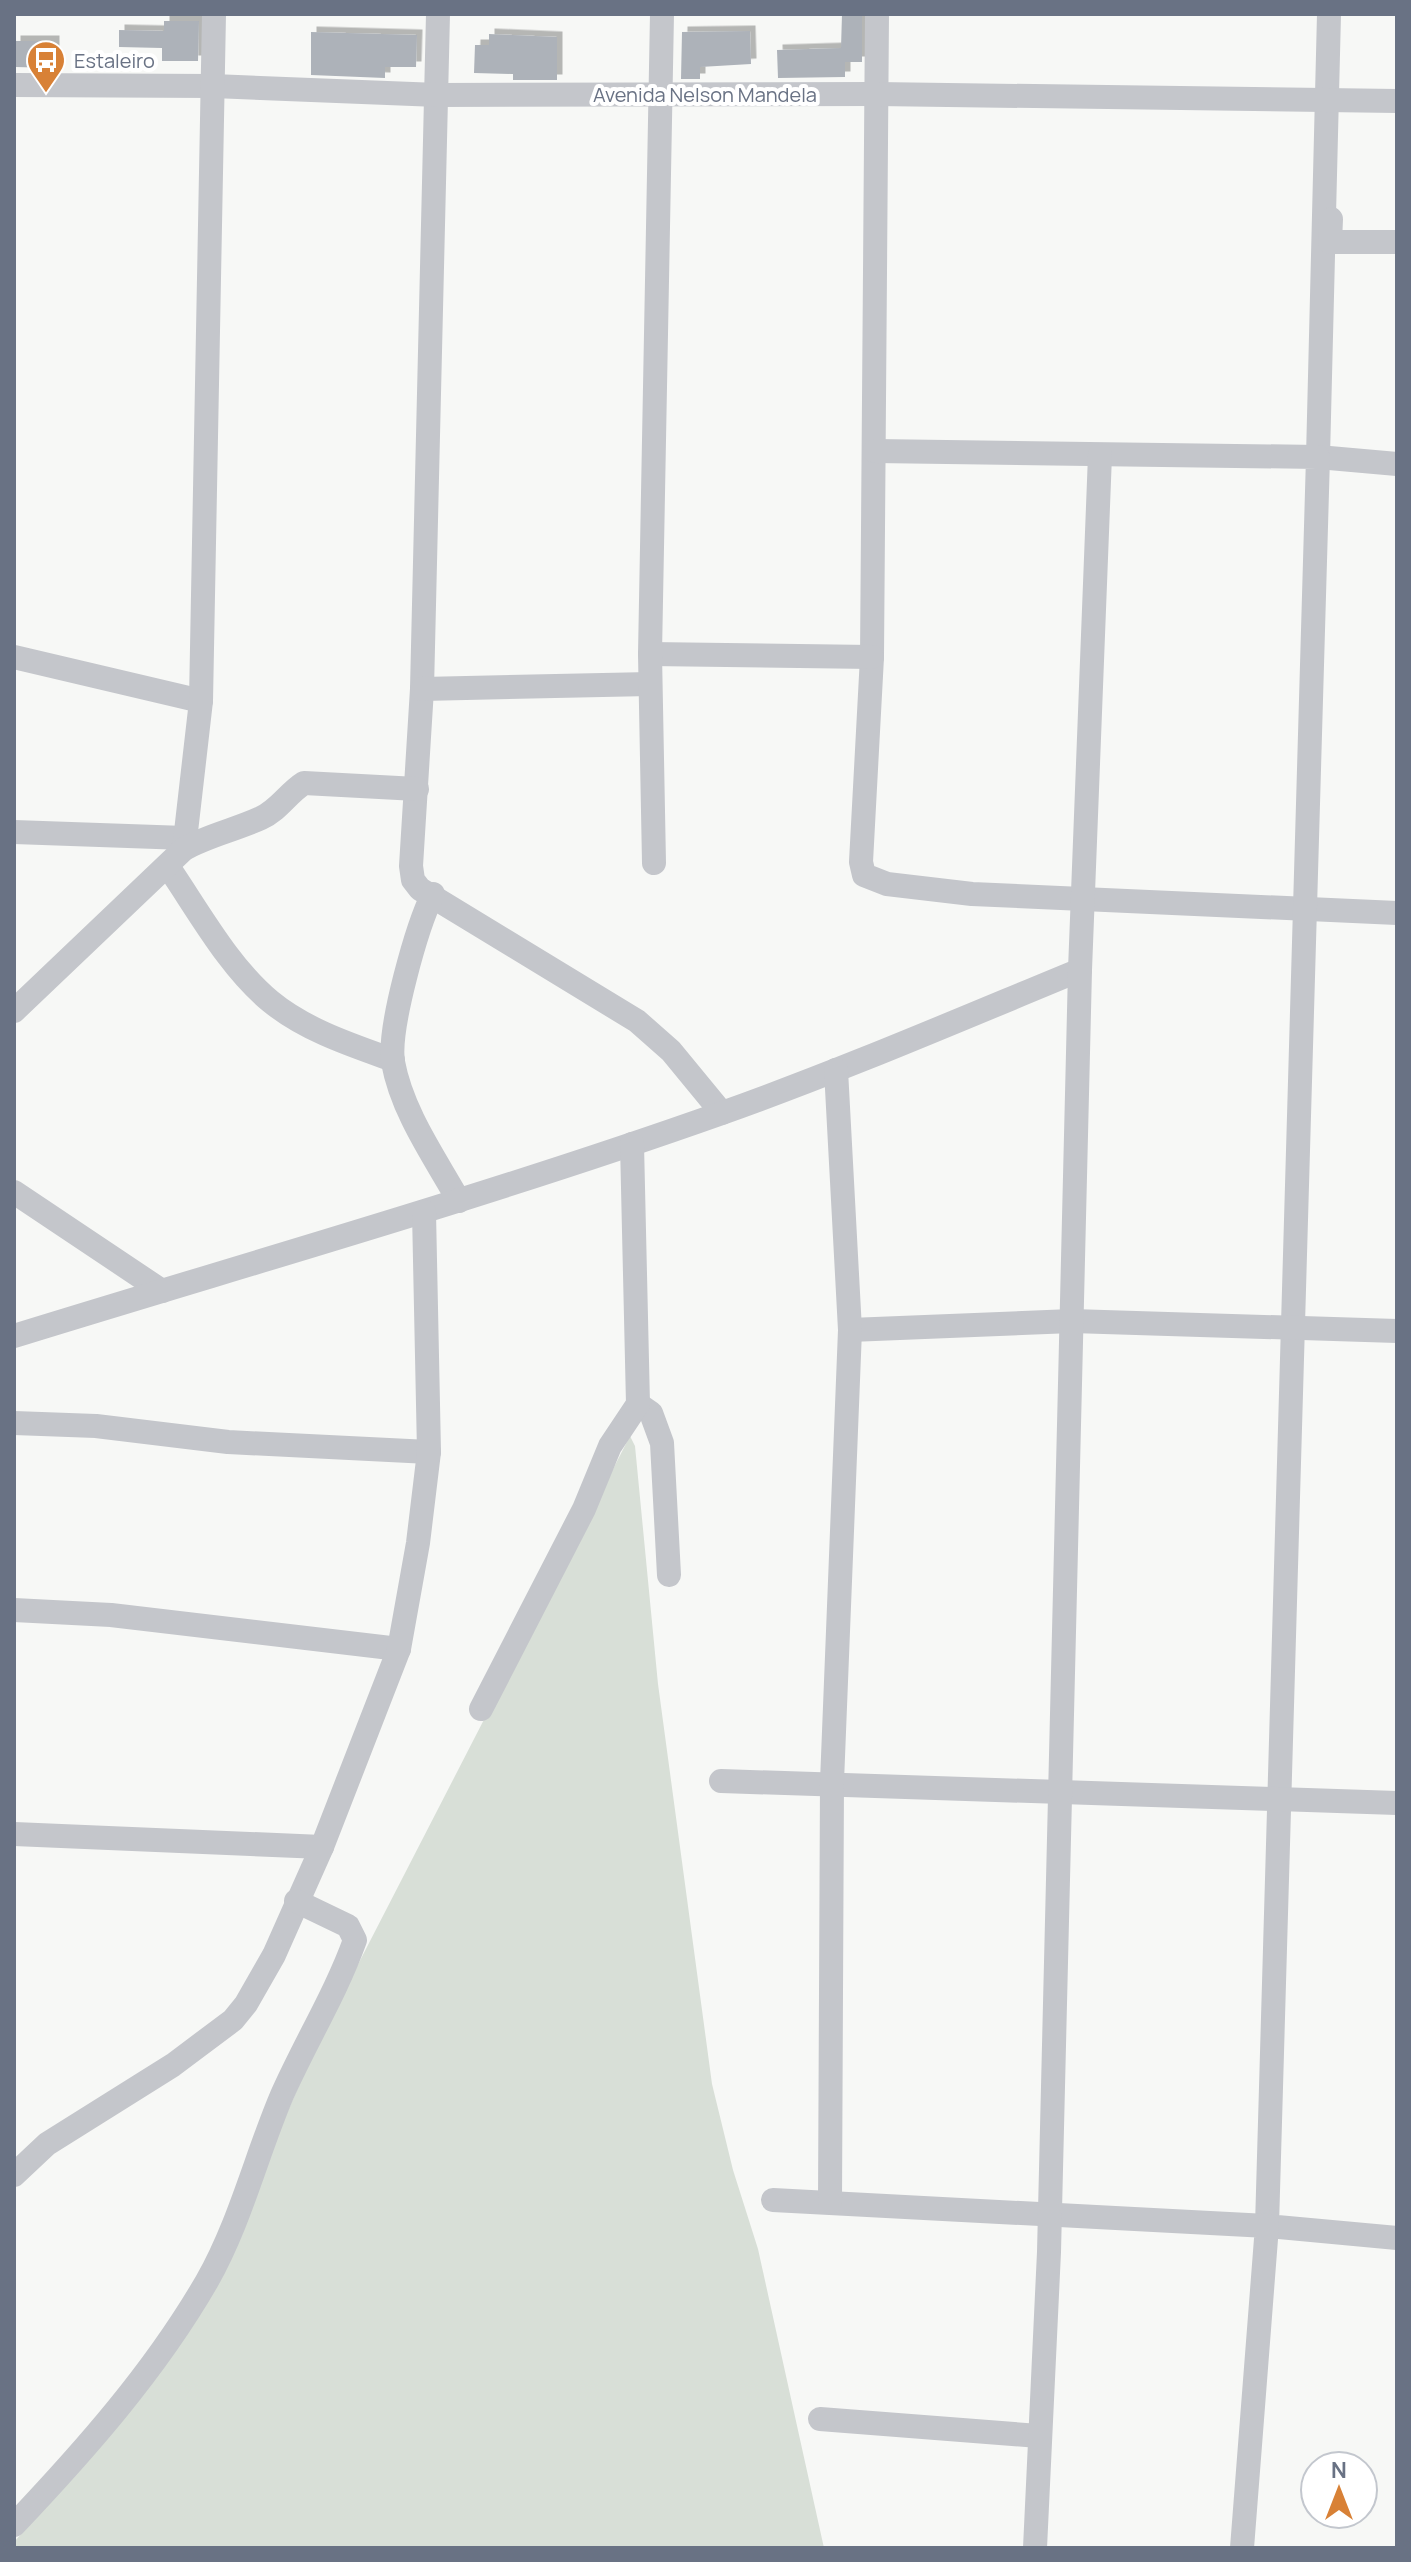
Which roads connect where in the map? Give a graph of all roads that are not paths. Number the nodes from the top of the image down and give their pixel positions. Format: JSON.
{"nodes":[{"id":1,"x":214,"y":14,"type":"edge"},
{"id":2,"x":438,"y":14,"type":"edge"},
{"id":3,"x":662,"y":14,"type":"edge"},
{"id":4,"x":877,"y":14,"type":"edge"},
{"id":5,"x":1329,"y":14,"type":"edge"},
{"id":6,"x":14,"y":85,"type":"edge"},
{"id":7,"x":213,"y":86,"type":"junction"},
{"id":8,"x":661,"y":94,"type":"junction"},
{"id":9,"x":877,"y":94,"type":"junction"},
{"id":10,"x":438,"y":95,"type":"junction"},
{"id":11,"x":1329,"y":100,"type":"junction"},
{"id":12,"x":1397,"y":101,"type":"edge"},
{"id":13,"x":1397,"y":231,"type":"edge"},
{"id":14,"x":1369,"y":242,"type":"junction"},
{"id":15,"x":1397,"y":242,"type":"edge"},
{"id":16,"x":1397,"y":251,"type":"edge"},
{"id":17,"x":875,"y":451,"type":"junction"},
{"id":18,"x":1100,"y":455,"type":"junction"},
{"id":19,"x":1318,"y":457,"type":"junction"},
{"id":20,"x":1397,"y":464,"type":"edge"},
{"id":21,"x":650,"y":654,"type":"junction"},
{"id":22,"x":14,"y":657,"type":"edge"},
{"id":23,"x":872,"y":657,"type":"junction"},
{"id":24,"x":650,"y":684,"type":"junction"},
{"id":25,"x":422,"y":689,"type":"junction"},
{"id":26,"x":201,"y":701,"type":"junction"},
{"id":27,"x":417,"y":789,"type":"junction"},
{"id":28,"x":14,"y":832,"type":"edge"},
{"id":29,"x":180,"y":852,"type":"junction"},
{"id":30,"x":654,"y":863,"type":"dead end"},
{"id":31,"x":433,"y":894,"type":"junction"},
{"id":32,"x":1083,"y":899,"type":"junction"},
{"id":33,"x":1308,"y":908,"type":"junction"},
{"id":34,"x":1397,"y":913,"type":"edge"},
{"id":35,"x":1080,"y":970,"type":"junction"},
{"id":36,"x":14,"y":1011,"type":"edge"},
{"id":37,"x":393,"y":1060,"type":"junction"},
{"id":38,"x":836,"y":1070,"type":"junction"},
{"id":39,"x":722,"y":1113,"type":"junction"},
{"id":40,"x":632,"y":1144,"type":"junction"},
{"id":41,"x":14,"y":1192,"type":"edge"},
{"id":42,"x":459,"y":1201,"type":"junction"},
{"id":43,"x":424,"y":1212,"type":"junction"},
{"id":44,"x":162,"y":1291,"type":"junction"},
{"id":45,"x":1072,"y":1321,"type":"junction"},
{"id":46,"x":1295,"y":1327,"type":"junction"},
{"id":47,"x":850,"y":1330,"type":"junction"},
{"id":48,"x":1397,"y":1331,"type":"edge"},
{"id":49,"x":14,"y":1336,"type":"edge"},
{"id":50,"x":638,"y":1404,"type":"junction"},
{"id":51,"x":14,"y":1423,"type":"edge"},
{"id":52,"x":429,"y":1452,"type":"junction"},
{"id":53,"x":669,"y":1575,"type":"dead end"},
{"id":54,"x":14,"y":1610,"type":"edge"},
{"id":55,"x":399,"y":1649,"type":"junction"},
{"id":56,"x":481,"y":1709,"type":"dead end"},
{"id":57,"x":721,"y":1781,"type":"dead end"},
{"id":58,"x":832,"y":1782,"type":"junction"},
{"id":59,"x":1058,"y":1791,"type":"junction"},
{"id":60,"x":1281,"y":1801,"type":"junction"},
{"id":61,"x":1397,"y":1803,"type":"edge"},
{"id":62,"x":14,"y":1834,"type":"edge"},
{"id":63,"x":322,"y":1847,"type":"junction"},
{"id":64,"x":296,"y":1901,"type":"junction"},
{"id":65,"x":14,"y":2175,"type":"edge"},
{"id":66,"x":773,"y":2200,"type":"dead end"},
{"id":67,"x":830,"y":2202,"type":"junction"},
{"id":68,"x":1049,"y":2216,"type":"junction"},
{"id":69,"x":1267,"y":2226,"type":"junction"},
{"id":70,"x":1397,"y":2238,"type":"edge"},
{"id":71,"x":820,"y":2419,"type":"dead end"},
{"id":72,"x":1039,"y":2436,"type":"junction"},
{"id":73,"x":14,"y":2525,"type":"edge"},
{"id":74,"x":1035,"y":2548,"type":"edge"},
{"id":75,"x":1242,"y":2548,"type":"edge"}],
"edges":[{"from":1,"to":7,"type":"street"},
{"from":2,"to":10,"type":"street"},
{"from":3,"to":8,"type":"street"},
{"from":4,"to":9,"type":"street"},
{"from":5,"to":11,"type":"street"},
{"from":6,"to":7,"type":"street","name":"Avenida Nelson Mandela"},
{"from":7,"to":10,"type":"street","name":"Avenida Nelson Mandela"},
{"from":7,"to":26,"type":"street"},
{"from":8,"to":9,"type":"street","name":"Avenida Nelson Mandela"},
{"from":8,"to":10,"type":"street","name":"Avenida Nelson Mandela"},
{"from":8,"to":21,"type":"street"},
{"from":9,"to":11,"type":"street","name":"Avenida Nelson Mandela"},
{"from":9,"to":17,"type":"street"},
{"from":10,"to":25,"type":"street"},
{"from":11,"to":12,"type":"street","name":"Avenida Nelson Mandela"},
{"from":11,"to":14,"type":"street"},
{"from":11,"to":19,"type":"street"},
{"from":13,"to":14,"type":"street"},
{"from":14,"to":15,"type":"street"},
{"from":14,"to":16,"type":"street"},
{"from":17,"to":18,"type":"street"},
{"from":17,"to":23,"type":"street"},
{"from":18,"to":19,"type":"street"},
{"from":18,"to":32,"type":"street"},
{"from":19,"to":20,"type":"street"},
{"from":19,"to":33,"type":"street"},
{"from":21,"to":23,"type":"street"},
{"from":21,"to":24,"type":"street"},
{"from":22,"to":26,"type":"street"},
{"from":23,"to":32,"type":"street"},
{"from":24,"to":25,"type":"street"},
{"from":24,"to":30,"type":"street"},
{"from":25,"to":27,"type":"street"},
{"from":26,"to":29,"type":"street"},
{"from":27,"to":29,"type":"street"},
{"from":27,"to":31,"type":"street"},
{"from":28,"to":29,"type":"street"},
{"from":29,"to":36,"type":"street"},
{"from":29,"to":37,"type":"street"},
{"from":31,"to":37,"type":"street"},
{"from":31,"to":39,"type":"street"},
{"from":32,"to":33,"type":"street"},
{"from":32,"to":35,"type":"street"},
{"from":33,"to":34,"type":"street"},
{"from":33,"to":46,"type":"street"},
{"from":35,"to":38,"type":"street"},
{"from":35,"to":45,"type":"street"},
{"from":37,"to":42,"type":"street"},
{"from":38,"to":39,"type":"street"},
{"from":38,"to":47,"type":"street"},
{"from":39,"to":40,"type":"street"},
{"from":40,"to":42,"type":"street"},
{"from":40,"to":50,"type":"street"},
{"from":41,"to":44,"type":"street"},
{"from":42,"to":43,"type":"street"},
{"from":43,"to":44,"type":"street"},
{"from":43,"to":52,"type":"street"},
{"from":44,"to":49,"type":"street"},
{"from":45,"to":46,"type":"street"},
{"from":45,"to":47,"type":"street"},
{"from":45,"to":59,"type":"street"},
{"from":46,"to":48,"type":"street"},
{"from":46,"to":60,"type":"street"},
{"from":47,"to":58,"type":"street"},
{"from":50,"to":53,"type":"street"},
{"from":50,"to":56,"type":"street"},
{"from":51,"to":52,"type":"street"},
{"from":52,"to":55,"type":"street"},
{"from":54,"to":55,"type":"street"},
{"from":55,"to":63,"type":"street"},
{"from":57,"to":58,"type":"street"},
{"from":58,"to":59,"type":"street"},
{"from":58,"to":67,"type":"street"},
{"from":59,"to":60,"type":"street"},
{"from":59,"to":68,"type":"street"},
{"from":60,"to":61,"type":"street"},
{"from":60,"to":69,"type":"street"},
{"from":62,"to":63,"type":"street"},
{"from":63,"to":64,"type":"street"},
{"from":64,"to":65,"type":"street"},
{"from":64,"to":73,"type":"street"},
{"from":66,"to":67,"type":"street"},
{"from":67,"to":68,"type":"street"},
{"from":68,"to":69,"type":"street"},
{"from":68,"to":72,"type":"street"},
{"from":69,"to":70,"type":"street"},
{"from":69,"to":75,"type":"street"},
{"from":71,"to":72,"type":"street"},
{"from":72,"to":74,"type":"street"}]}
